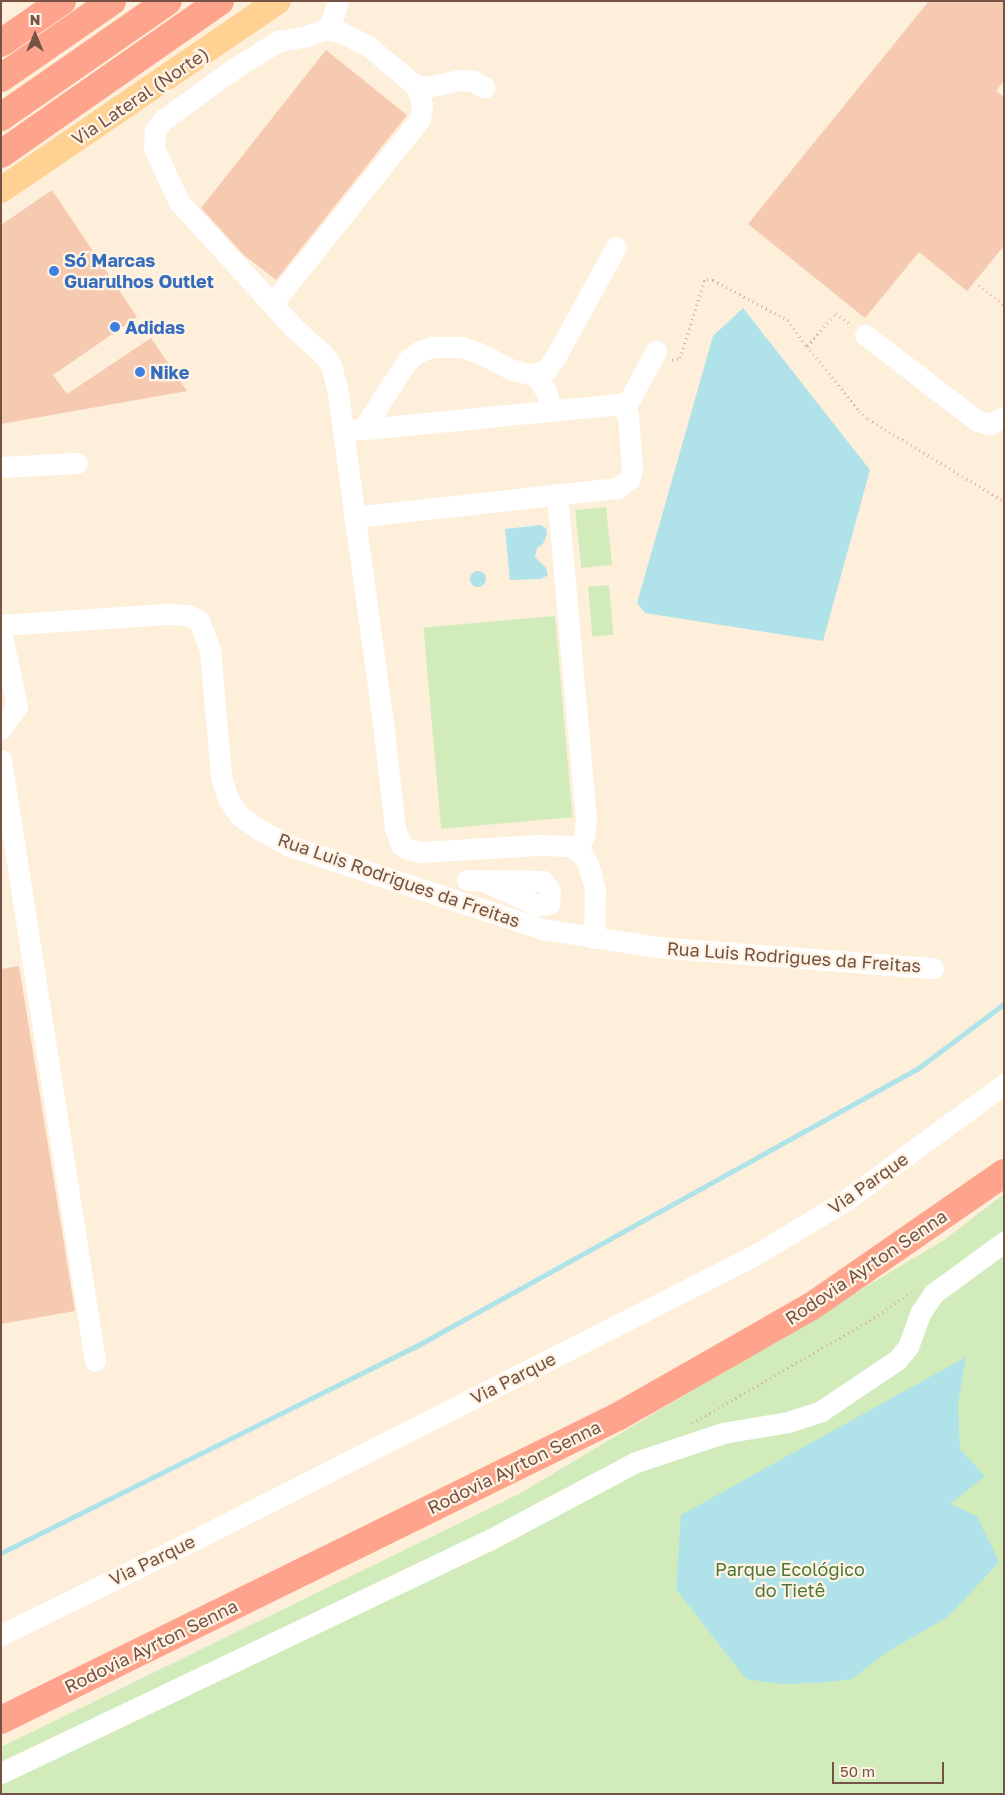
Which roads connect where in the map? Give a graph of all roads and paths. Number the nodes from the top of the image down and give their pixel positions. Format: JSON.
{"nodes":[{"id":1,"x":62,"y":1,"type":"edge"},
{"id":2,"x":112,"y":1,"type":"edge"},
{"id":3,"x":168,"y":1,"type":"edge"},
{"id":4,"x":220,"y":1,"type":"edge"},
{"id":5,"x":278,"y":1,"type":"edge"},
{"id":6,"x":338,"y":1,"type":"edge"},
{"id":7,"x":326,"y":29,"type":"junction"},
{"id":8,"x":1,"y":43,"type":"edge"},
{"id":9,"x":1,"y":78,"type":"edge"},
{"id":10,"x":415,"y":85,"type":"junction"},
{"id":11,"x":484,"y":87,"type":"dead end"},
{"id":12,"x":1,"y":117,"type":"edge"},
{"id":13,"x":1,"y":154,"type":"edge"},
{"id":14,"x":1,"y":190,"type":"edge"},
{"id":15,"x":616,"y":247,"type":"dead end"},
{"id":16,"x":979,"y":285,"type":"dead end"},
{"id":17,"x":272,"y":304,"type":"junction"},
{"id":18,"x":1004,"y":305,"type":"edge"},
{"id":19,"x":865,"y":335,"type":"joint"},
{"id":20,"x":807,"y":346,"type":"junction"},
{"id":21,"x":655,"y":354,"type":"joint"},
{"id":22,"x":534,"y":374,"type":"junction"},
{"id":23,"x":624,"y":408,"type":"junction"},
{"id":24,"x":551,"y":410,"type":"junction"},
{"id":25,"x":1004,"y":417,"type":"edge"},
{"id":26,"x":352,"y":430,"type":"junction"},
{"id":27,"x":77,"y":463,"type":"dead end"},
{"id":28,"x":1,"y":467,"type":"edge"},
{"id":29,"x":558,"y":494,"type":"junction"},
{"id":30,"x":1004,"y":502,"type":"edge"},
{"id":31,"x":354,"y":517,"type":"junction"},
{"id":32,"x":1,"y":625,"type":"edge"},
{"id":33,"x":1,"y":631,"type":"edge"},
{"id":34,"x":1,"y":730,"type":"edge"},
{"id":35,"x":1,"y":760,"type":"edge"},
{"id":36,"x":508,"y":846,"type":"junction"},
{"id":37,"x":577,"y":850,"type":"junction"},
{"id":38,"x":510,"y":880,"type":"junction"},
{"id":39,"x":594,"y":938,"type":"junction"},
{"id":40,"x":933,"y":968,"type":"dead end"},
{"id":41,"x":1004,"y":1084,"type":"edge"},
{"id":42,"x":1004,"y":1173,"type":"edge"},
{"id":43,"x":1004,"y":1242,"type":"edge"},
{"id":44,"x":95,"y":1361,"type":"dead end"},
{"id":45,"x":1,"y":1635,"type":"edge"},
{"id":46,"x":1,"y":1720,"type":"edge"},
{"id":47,"x":1,"y":1773,"type":"edge"}],
"edges":[{"from":1,"to":8,"type":"highway"},
{"from":2,"to":9,"type":"highway"},
{"from":3,"to":12,"type":"highway"},
{"from":4,"to":13,"type":"highway"},
{"from":5,"to":14,"type":"main road","name":"Via Lateral (Norte)"},
{"from":6,"to":7,"type":"street"},
{"from":7,"to":10,"type":"street"},
{"from":7,"to":17,"type":"street"},
{"from":10,"to":11,"type":"street"},
{"from":10,"to":17,"type":"street"},
{"from":15,"to":22,"type":"street"},
{"from":16,"to":18,"type":"path"},
{"from":17,"to":26,"type":"street"},
{"from":19,"to":20,"type":"path"},
{"from":19,"to":25,"type":"street"},
{"from":20,"to":21,"type":"path"},
{"from":20,"to":30,"type":"path"},
{"from":21,"to":23,"type":"street"},
{"from":22,"to":24,"type":"street"},
{"from":22,"to":26,"type":"street"},
{"from":23,"to":24,"type":"street"},
{"from":23,"to":29,"type":"street"},
{"from":24,"to":26,"type":"street"},
{"from":26,"to":31,"type":"street"},
{"from":27,"to":28,"type":"street"},
{"from":29,"to":31,"type":"street"},
{"from":29,"to":37,"type":"street"},
{"from":31,"to":36,"type":"street"},
{"from":32,"to":39,"type":"street","name":"Rua Luis Rodrigues da Freitas"},
{"from":33,"to":34,"type":"street"},
{"from":35,"to":44,"type":"street"},
{"from":36,"to":37,"type":"street"},
{"from":36,"to":38,"type":"street"},
{"from":37,"to":39,"type":"street"},
{"from":38,"to":38,"type":"street"},
{"from":39,"to":40,"type":"street","name":"Rua Luis Rodrigues da Freitas"},
{"from":41,"to":45,"type":"street","name":"Via Parque"},
{"from":42,"to":46,"type":"highway","name":"Rodovia Ayrton Senna"},
{"from":43,"to":47,"type":"street"}]}
